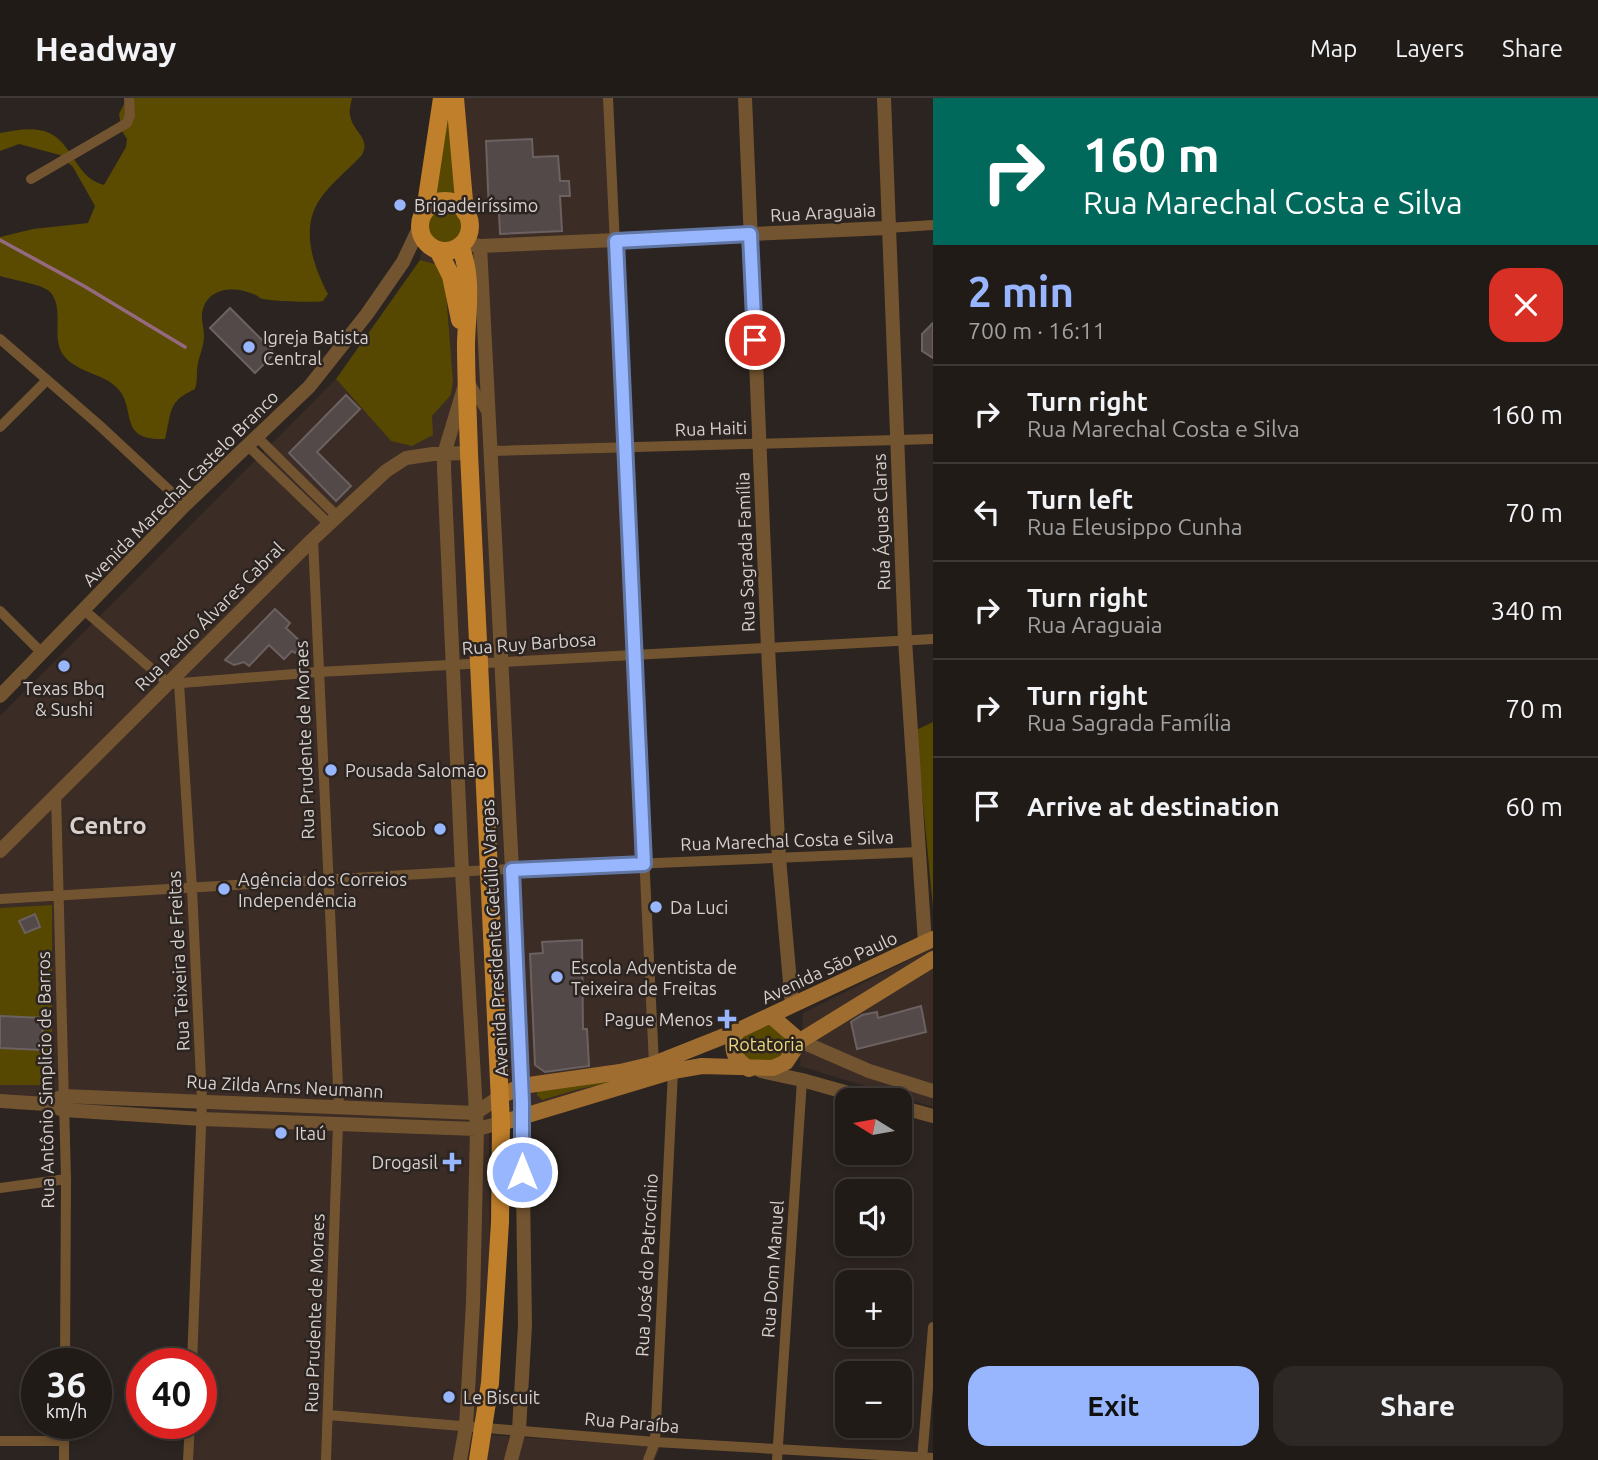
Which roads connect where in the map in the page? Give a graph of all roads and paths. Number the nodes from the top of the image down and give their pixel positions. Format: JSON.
{"nodes":[{"id":1,"x":129,"y":98,"type":"edge"},
{"id":2,"x":442,"y":98,"type":"edge"},
{"id":3,"x":456,"y":98,"type":"edge"},
{"id":4,"x":608,"y":98,"type":"edge"},
{"id":5,"x":745,"y":98,"type":"edge"},
{"id":6,"x":884,"y":98,"type":"edge"},
{"id":7,"x":31,"y":179,"type":"dead end"},
{"id":8,"x":466,"y":212,"type":"junction"},
{"id":9,"x":422,"y":219,"type":"junction"},
{"id":10,"x":933,"y":225,"type":"edge"},
{"id":11,"x":887,"y":228,"type":"junction"},
{"id":12,"x":750,"y":234,"type":"junction"},
{"id":13,"x":616,"y":241,"type":"junction"},
{"id":14,"x":468,"y":245,"type":"junction"},
{"id":15,"x":438,"y":250,"type":"junction"},
{"id":16,"x":0,"y":339,"type":"edge"},
{"id":17,"x":466,"y":345,"type":"junction"},
{"id":18,"x":467,"y":377,"type":"junction"},
{"id":19,"x":46,"y":381,"type":"junction"},
{"id":20,"x":488,"y":415,"type":"junction"},
{"id":21,"x":0,"y":427,"type":"edge"},
{"id":22,"x":933,"y":439,"type":"edge"},
{"id":23,"x":252,"y":441,"type":"junction"},
{"id":24,"x":897,"y":441,"type":"junction"},
{"id":25,"x":760,"y":445,"type":"junction"},
{"id":26,"x":626,"y":448,"type":"junction"},
{"id":27,"x":490,"y":451,"type":"junction"},
{"id":28,"x":469,"y":453,"type":"junction"},
{"id":29,"x":444,"y":454,"type":"junction"},
{"id":30,"x":185,"y":505,"type":"junction"},
{"id":31,"x":333,"y":520,"type":"junction"},
{"id":32,"x":313,"y":539,"type":"junction"},
{"id":33,"x":84,"y":610,"type":"junction"},
{"id":34,"x":0,"y":611,"type":"edge"},
{"id":35,"x":933,"y":639,"type":"edge"},
{"id":36,"x":905,"y":640,"type":"junction"},
{"id":37,"x":768,"y":648,"type":"junction"},
{"id":38,"x":42,"y":653,"type":"junction"},
{"id":39,"x":633,"y":654,"type":"junction"},
{"id":40,"x":501,"y":663,"type":"junction"},
{"id":41,"x":478,"y":664,"type":"junction"},
{"id":42,"x":452,"y":665,"type":"junction"},
{"id":43,"x":319,"y":672,"type":"junction"},
{"id":44,"x":174,"y":684,"type":"junction"},
{"id":45,"x":0,"y":696,"type":"edge"},
{"id":46,"x":56,"y":795,"type":"junction"},
{"id":47,"x":0,"y":851,"type":"edge"},
{"id":48,"x":919,"y":852,"type":"junction"},
{"id":49,"x":779,"y":858,"type":"junction"},
{"id":50,"x":644,"y":864,"type":"junction"},
{"id":51,"x":489,"y":870,"type":"junction"},
{"id":52,"x":512,"y":870,"type":"junction"},
{"id":53,"x":462,"y":872,"type":"junction"},
{"id":54,"x":328,"y":880,"type":"junction"},
{"id":55,"x":192,"y":889,"type":"junction"},
{"id":56,"x":59,"y":895,"type":"junction"},
{"id":57,"x":0,"y":899,"type":"edge"},
{"id":58,"x":929,"y":941,"type":"edge"},
{"id":59,"x":933,"y":959,"type":"edge"},
{"id":60,"x":792,"y":1005,"type":"junction"},
{"id":61,"x":771,"y":1016,"type":"junction"},
{"id":62,"x":737,"y":1031,"type":"junction"},
{"id":63,"x":800,"y":1041,"type":"junction"},
{"id":64,"x":654,"y":1064,"type":"junction"},
{"id":65,"x":749,"y":1069,"type":"junction"},
{"id":66,"x":673,"y":1071,"type":"junction"},
{"id":67,"x":802,"y":1080,"type":"junction"},
{"id":68,"x":522,"y":1086,"type":"junction"},
{"id":69,"x":835,"y":1089,"type":"edge"},
{"id":70,"x":933,"y":1091,"type":"edge"},
{"id":71,"x":499,"y":1097,"type":"junction"},
{"id":72,"x":0,"y":1101,"type":"edge"},
{"id":73,"x":202,"y":1101,"type":"junction"},
{"id":74,"x":64,"y":1103,"type":"junction"},
{"id":75,"x":339,"y":1108,"type":"junction"},
{"id":76,"x":912,"y":1110,"type":"edge"},
{"id":77,"x":476,"y":1113,"type":"junction"},
{"id":78,"x":933,"y":1116,"type":"edge"},
{"id":79,"x":522,"y":1118,"type":"junction"},
{"id":80,"x":202,"y":1119,"type":"junction"},
{"id":81,"x":500,"y":1123,"type":"junction"},
{"id":82,"x":338,"y":1125,"type":"junction"},
{"id":83,"x":477,"y":1129,"type":"junction"},
{"id":84,"x":66,"y":1178,"type":"junction"},
{"id":85,"x":0,"y":1188,"type":"edge"},
{"id":86,"x":933,"y":1327,"type":"edge"},
{"id":87,"x":65,"y":1348,"type":"edge"},
{"id":88,"x":193,"y":1348,"type":"edge"},
{"id":89,"x":328,"y":1415,"type":"junction"},
{"id":90,"x":466,"y":1426,"type":"junction"},
{"id":91,"x":484,"y":1427,"type":"junction"},
{"id":92,"x":519,"y":1430,"type":"junction"},
{"id":93,"x":189,"y":1439,"type":"edge"},
{"id":94,"x":0,"y":1441,"type":"edge"},
{"id":95,"x":64,"y":1441,"type":"joint"},
{"id":96,"x":655,"y":1442,"type":"junction"},
{"id":97,"x":777,"y":1455,"type":"edge"},
{"id":98,"x":926,"y":1459,"type":"edge"},
{"id":99,"x":64,"y":1460,"type":"edge"},
{"id":100,"x":188,"y":1460,"type":"edge"},
{"id":101,"x":326,"y":1460,"type":"edge"},
{"id":102,"x":460,"y":1460,"type":"edge"},
{"id":103,"x":478,"y":1460,"type":"edge"},
{"id":104,"x":511,"y":1460,"type":"edge"},
{"id":105,"x":648,"y":1460,"type":"edge"}],
"edges":[{"from":1,"to":7,"type":"street"},
{"from":2,"to":9,"type":"main road"},
{"from":3,"to":8,"type":"main road"},
{"from":4,"to":13,"type":"street"},
{"from":5,"to":12,"type":"street","name":"Rua Sagrada Família"},
{"from":6,"to":11,"type":"street","name":"Rua Águas Claras"},
{"from":8,"to":9,"type":"main road"},
{"from":8,"to":14,"type":"main road"},
{"from":9,"to":15,"type":"main road"},
{"from":9,"to":23,"type":"street","name":"Avenida Marechal Castelo Branco"},
{"from":10,"to":11,"type":"street","name":"Rua Araguaia"},
{"from":11,"to":12,"type":"street","name":"Rua Araguaia"},
{"from":11,"to":24,"type":"street","name":"Rua Águas Claras"},
{"from":12,"to":13,"type":"street","name":"Rua Araguaia"},
{"from":12,"to":25,"type":"street","name":"Rua Sagrada Família"},
{"from":13,"to":14,"type":"street","name":"Rua Araguaia"},
{"from":13,"to":26,"type":"street"},
{"from":14,"to":15,"type":"main road"},
{"from":14,"to":17,"type":"main road","name":"Avenida Presidente Getúlio Vargas"},
{"from":14,"to":20,"type":"street","name":"Avenida Presidente Getúlio Vargas"},
{"from":15,"to":17,"type":"main road","name":"Avenida Presidente Getúlio Vargas"},
{"from":16,"to":19,"type":"street"},
{"from":17,"to":18,"type":"main road","name":"Avenida Presidente Getúlio Vargas"},
{"from":18,"to":20,"type":"street"},
{"from":18,"to":28,"type":"main road","name":"Avenida Presidente Getúlio Vargas"},
{"from":18,"to":29,"type":"street","name":"Avenida Presidente Getúlio Vargas"},
{"from":19,"to":21,"type":"street"},
{"from":19,"to":30,"type":"street"},
{"from":20,"to":27,"type":"street","name":"Avenida Presidente Getúlio Vargas"},
{"from":22,"to":24,"type":"street","name":"Rua Haiti"},
{"from":23,"to":30,"type":"street","name":"Avenida Marechal Castelo Branco"},
{"from":23,"to":31,"type":"street"},
{"from":24,"to":25,"type":"street","name":"Rua Haiti"},
{"from":24,"to":36,"type":"street","name":"Rua Águas Claras"},
{"from":25,"to":26,"type":"street","name":"Rua Haiti"},
{"from":25,"to":37,"type":"street","name":"Rua Sagrada Família"},
{"from":26,"to":27,"type":"street","name":"Rua Haiti"},
{"from":26,"to":39,"type":"street"},
{"from":27,"to":40,"type":"street","name":"Avenida Presidente Getúlio Vargas"},
{"from":28,"to":29,"type":"street","name":"Rua Pedro Álvares Cabral"},
{"from":28,"to":41,"type":"main road","name":"Avenida Presidente Getúlio Vargas"},
{"from":29,"to":31,"type":"street","name":"Rua Pedro Álvares Cabral"},
{"from":29,"to":42,"type":"street","name":"Avenida Presidente Getúlio Vargas"},
{"from":30,"to":33,"type":"street","name":"Avenida Marechal Castelo Branco"},
{"from":31,"to":32,"type":"street","name":"Rua Pedro Álvares Cabral"},
{"from":32,"to":43,"type":"street","name":"Rua Prudente de Moraes"},
{"from":32,"to":44,"type":"street","name":"Rua Pedro Álvares Cabral"},
{"from":33,"to":38,"type":"street","name":"Avenida Marechal Castelo Branco"},
{"from":33,"to":44,"type":"street"},
{"from":34,"to":38,"type":"street"},
{"from":35,"to":36,"type":"street","name":"Rua Ruy Barbosa"},
{"from":36,"to":37,"type":"street","name":"Rua Ruy Barbosa"},
{"from":36,"to":48,"type":"street","name":"Rua Águas Claras"},
{"from":37,"to":39,"type":"street","name":"Rua Ruy Barbosa"},
{"from":37,"to":49,"type":"street","name":"Rua Sagrada Família"},
{"from":38,"to":45,"type":"street","name":"Avenida Marechal Castelo Branco"},
{"from":39,"to":40,"type":"street","name":"Rua Ruy Barbosa"},
{"from":39,"to":50,"type":"street"},
{"from":40,"to":41,"type":"street","name":"Rua Ruy Barbosa"},
{"from":40,"to":52,"type":"street","name":"Avenida Presidente Getúlio Vargas"},
{"from":41,"to":42,"type":"street","name":"Rua Ruy Barbosa"},
{"from":41,"to":51,"type":"main road","name":"Avenida Presidente Getúlio Vargas"},
{"from":42,"to":43,"type":"street","name":"Rua Ruy Barbosa"},
{"from":42,"to":53,"type":"street","name":"Avenida Presidente Getúlio Vargas"},
{"from":43,"to":44,"type":"street","name":"Rua Ruy Barbosa"},
{"from":43,"to":54,"type":"street","name":"Rua Prudente de Moraes"},
{"from":44,"to":46,"type":"street","name":"Rua Pedro Álvares Cabral"},
{"from":44,"to":55,"type":"street","name":"Rua Teixeira de Freitas"},
{"from":46,"to":47,"type":"street","name":"Rua Pedro Álvares Cabral"},
{"from":46,"to":56,"type":"street","name":"Rua Antônio Simplicio de Barros"},
{"from":48,"to":49,"type":"street","name":"Rua Marechal Costa e Silva"},
{"from":48,"to":58,"type":"street","name":"Rua Águas Claras"},
{"from":49,"to":50,"type":"street","name":"Rua Marechal Costa e Silva"},
{"from":49,"to":60,"type":"street","name":"Rua Sagrada Família"},
{"from":50,"to":52,"type":"street","name":"Rua Marechal Costa e Silva"},
{"from":50,"to":64,"type":"street"},
{"from":51,"to":52,"type":"street","name":"Rua Marechal Costa e Silva"},
{"from":51,"to":53,"type":"street","name":"Rua Marechal Costa e Silva"},
{"from":51,"to":71,"type":"main road","name":"Avenida Presidente Getúlio Vargas"},
{"from":52,"to":68,"type":"street","name":"Avenida Presidente Getúlio Vargas"},
{"from":53,"to":54,"type":"street"},
{"from":53,"to":77,"type":"street","name":"Avenida Presidente Getúlio Vargas"},
{"from":54,"to":55,"type":"street"},
{"from":54,"to":75,"type":"street","name":"Rua Prudente de Moraes"},
{"from":55,"to":56,"type":"street"},
{"from":55,"to":73,"type":"street","name":"Rua Teixeira de Freitas"},
{"from":56,"to":57,"type":"street"},
{"from":56,"to":74,"type":"street","name":"Rua Antônio Simplicio de Barros"},
{"from":58,"to":60,"type":"main road","name":"Avenida São Paulo"},
{"from":59,"to":63,"type":"main road"},
{"from":60,"to":61,"type":"main road","name":"Avenida São Paulo"},
{"from":61,"to":62,"type":"main road","name":"Avenida São Paulo"},
{"from":61,"to":63,"type":"main road"},
{"from":62,"to":64,"type":"main road","name":"Avenida São Paulo"},
{"from":62,"to":65,"type":"main road"},
{"from":63,"to":65,"type":"main road"},
{"from":63,"to":70,"type":"street"},
{"from":64,"to":68,"type":"main road","name":"Avenida São Paulo"},
{"from":65,"to":66,"type":"main road"},
{"from":65,"to":67,"type":"street"},
{"from":66,"to":79,"type":"main road"},
{"from":66,"to":96,"type":"street","name":"Rua José do Patrocínio"},
{"from":67,"to":69,"type":"street"},
{"from":67,"to":97,"type":"street","name":"Rua Dom Manuel"},
{"from":68,"to":71,"type":"main road","name":"Avenida São Paulo"},
{"from":68,"to":79,"type":"street","name":"Avenida Presidente Getúlio Vargas"},
{"from":71,"to":77,"type":"street"},
{"from":71,"to":81,"type":"main road","name":"Avenida Presidente Getúlio Vargas"},
{"from":72,"to":74,"type":"street"},
{"from":73,"to":74,"type":"street","name":"Rua Zilda Arns Neumann"},
{"from":73,"to":75,"type":"street","name":"Rua Zilda Arns Neumann"},
{"from":73,"to":80,"type":"street","name":"Rua Teixeira de Freitas"},
{"from":74,"to":80,"type":"street","name":"Rua Zilda Arns Neumann"},
{"from":74,"to":84,"type":"street","name":"Rua Antônio Simplicio de Barros"},
{"from":75,"to":77,"type":"street","name":"Rua Zilda Arns Neumann"},
{"from":76,"to":78,"type":"street"},
{"from":77,"to":83,"type":"street","name":"Avenida Presidente Getúlio Vargas"},
{"from":79,"to":81,"type":"main road"},
{"from":79,"to":92,"type":"street","name":"Avenida Presidente Getúlio Vargas"},
{"from":80,"to":82,"type":"street","name":"Rua Zilda Arns Neumann"},
{"from":80,"to":88,"type":"street","name":"Rua Teixeira de Freitas"},
{"from":81,"to":83,"type":"street","name":"Rua Zilda Arns Neumann"},
{"from":81,"to":91,"type":"main road","name":"Avenida Presidente Getúlio Vargas"},
{"from":82,"to":83,"type":"street","name":"Rua Zilda Arns Neumann"},
{"from":82,"to":89,"type":"street","name":"Rua Prudente de Moraes"},
{"from":83,"to":90,"type":"street","name":"Avenida Presidente Getúlio Vargas"},
{"from":84,"to":85,"type":"street"},
{"from":84,"to":87,"type":"street","name":"Rua Antônio Simplicio de Barros"},
{"from":86,"to":98,"type":"street"},
{"from":89,"to":90,"type":"street","name":"Rua Paraíba"},
{"from":89,"to":101,"type":"street","name":"Rua Prudente de Moraes"},
{"from":90,"to":91,"type":"street","name":"Rua Paraíba"},
{"from":90,"to":102,"type":"street","name":"Avenida Presidente Getúlio Vargas"},
{"from":91,"to":92,"type":"street","name":"Rua Paraíba"},
{"from":91,"to":103,"type":"main road","name":"Avenida Presidente Getúlio Vargas"},
{"from":92,"to":96,"type":"street","name":"Rua Paraíba"},
{"from":92,"to":104,"type":"street","name":"Avenida Presidente Getúlio Vargas"},
{"from":93,"to":100,"type":"street"},
{"from":94,"to":95,"type":"street"},
{"from":95,"to":99,"type":"street"},
{"from":96,"to":97,"type":"street","name":"Rua Paraíba"},
{"from":96,"to":105,"type":"street","name":"Rua José do Patrocínio"},
{"from":97,"to":98,"type":"street","name":"Rua Paraíba"}]}
